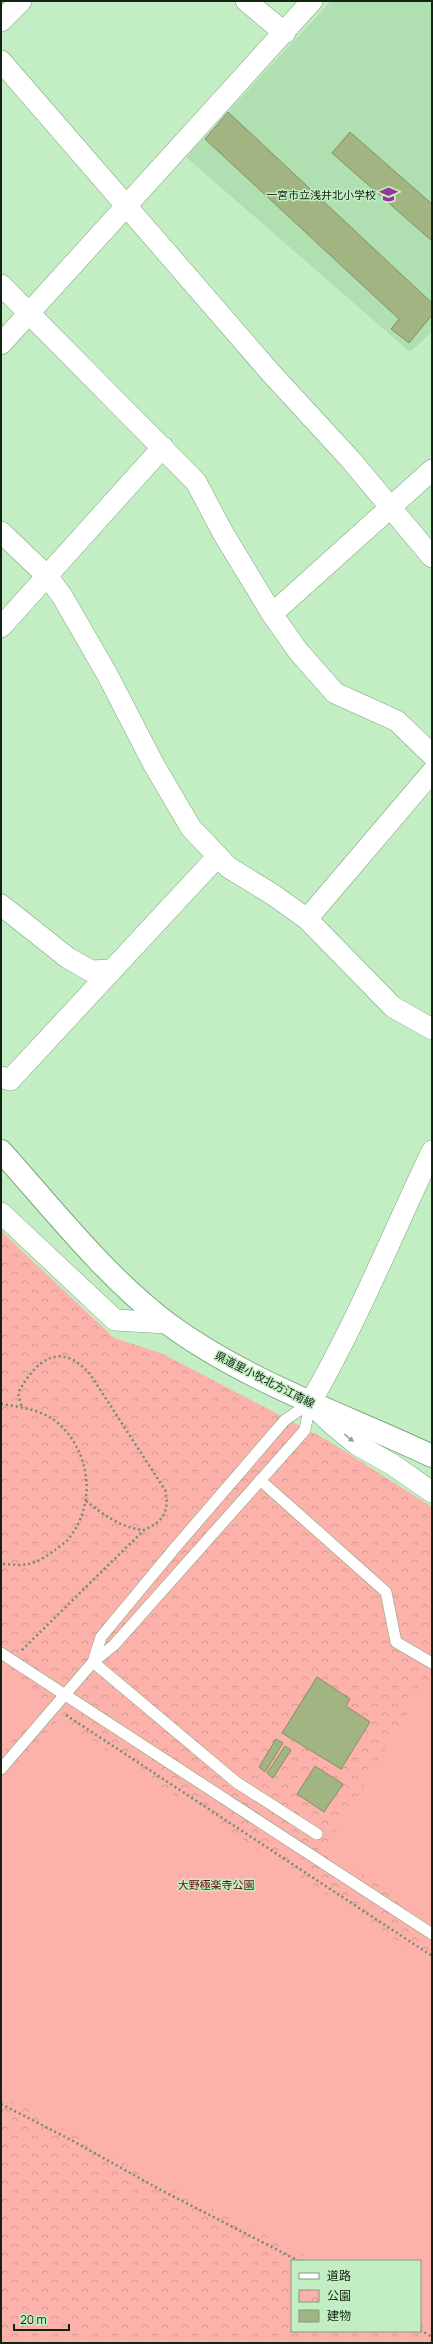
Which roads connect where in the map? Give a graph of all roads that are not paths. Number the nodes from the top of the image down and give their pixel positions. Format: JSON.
{"nodes":[{"id":1,"x":21,"y":1,"type":"edge"},
{"id":2,"x":246,"y":1,"type":"edge"},
{"id":3,"x":312,"y":1,"type":"edge"},
{"id":4,"x":1,"y":21,"type":"edge"},
{"id":5,"x":285,"y":33,"type":"junction"},
{"id":6,"x":1,"y":61,"type":"edge"},
{"id":7,"x":126,"y":204,"type":"junction"},
{"id":8,"x":1,"y":285,"type":"edge"},
{"id":9,"x":28,"y":312,"type":"junction"},
{"id":10,"x":1,"y":344,"type":"edge"},
{"id":11,"x":163,"y":447,"type":"junction"},
{"id":12,"x":432,"y":470,"type":"edge"},
{"id":13,"x":390,"y":507,"type":"junction"},
{"id":14,"x":1,"y":532,"type":"edge"},
{"id":15,"x":432,"y":557,"type":"edge"},
{"id":16,"x":47,"y":576,"type":"junction"},
{"id":17,"x":272,"y":614,"type":"junction"},
{"id":18,"x":1,"y":627,"type":"edge"},
{"id":19,"x":432,"y":755,"type":"edge"},
{"id":20,"x":432,"y":772,"type":"edge"},
{"id":21,"x":218,"y":856,"type":"junction"},
{"id":22,"x":1,"y":905,"type":"edge"},
{"id":23,"x":307,"y":919,"type":"junction"},
{"id":24,"x":112,"y":970,"type":"junction"},
{"id":25,"x":432,"y":1029,"type":"edge"},
{"id":26,"x":1,"y":1077,"type":"edge"},
{"id":27,"x":1,"y":1151,"type":"edge"},
{"id":28,"x":432,"y":1151,"type":"edge"},
{"id":29,"x":1,"y":1213,"type":"edge"},
{"id":30,"x":167,"y":1323,"type":"junction"},
{"id":31,"x":310,"y":1403,"type":"junction"},
{"id":32,"x":432,"y":1456,"type":"edge"},
{"id":33,"x":260,"y":1480,"type":"junction"},
{"id":34,"x":432,"y":1492,"type":"edge"},
{"id":35,"x":1,"y":1654,"type":"edge"},
{"id":36,"x":93,"y":1662,"type":"junction"},
{"id":37,"x":432,"y":1663,"type":"edge"},
{"id":38,"x":65,"y":1696,"type":"junction"},
{"id":39,"x":1,"y":1769,"type":"edge"},
{"id":40,"x":317,"y":1834,"type":"dead end"},
{"id":41,"x":432,"y":1934,"type":"edge"}],
"edges":[{"from":1,"to":4,"type":"street"},
{"from":2,"to":5,"type":"street"},
{"from":3,"to":5,"type":"street"},
{"from":5,"to":7,"type":"street"},
{"from":6,"to":7,"type":"street"},
{"from":7,"to":9,"type":"street"},
{"from":7,"to":13,"type":"street"},
{"from":8,"to":9,"type":"street"},
{"from":9,"to":10,"type":"street"},
{"from":9,"to":11,"type":"street"},
{"from":11,"to":16,"type":"street"},
{"from":11,"to":17,"type":"street"},
{"from":12,"to":13,"type":"street"},
{"from":13,"to":15,"type":"street"},
{"from":13,"to":17,"type":"street"},
{"from":14,"to":16,"type":"street"},
{"from":16,"to":18,"type":"street"},
{"from":16,"to":21,"type":"street"},
{"from":17,"to":19,"type":"street"},
{"from":20,"to":23,"type":"street"},
{"from":21,"to":23,"type":"street"},
{"from":21,"to":24,"type":"street"},
{"from":22,"to":24,"type":"street"},
{"from":23,"to":25,"type":"street"},
{"from":24,"to":26,"type":"street"},
{"from":27,"to":30,"type":"main road","name":"県道里小牧北方江南線"},
{"from":28,"to":31,"type":"street"},
{"from":29,"to":30,"type":"street"},
{"from":30,"to":31,"type":"main road","name":"県道里小牧北方江南線"},
{"from":31,"to":32,"type":"main road","name":"県道里小牧北方江南線"},
{"from":31,"to":33,"type":"lane"},
{"from":31,"to":34,"type":"street","one_way":true},
{"from":31,"to":36,"type":"lane"},
{"from":33,"to":36,"type":"lane"},
{"from":33,"to":37,"type":"lane"},
{"from":35,"to":38,"type":"lane"},
{"from":36,"to":38,"type":"lane"},
{"from":36,"to":40,"type":"lane"},
{"from":38,"to":39,"type":"lane"},
{"from":38,"to":41,"type":"lane"}]}
